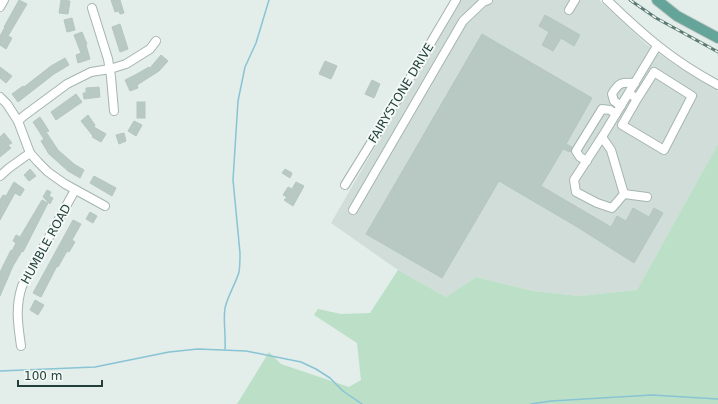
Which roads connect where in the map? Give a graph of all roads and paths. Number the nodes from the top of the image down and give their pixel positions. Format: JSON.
{"nodes":[{"id":1,"x":4,"y":0,"type":"edge"},
{"id":2,"x":456,"y":0,"type":"edge"},
{"id":3,"x":486,"y":0,"type":"edge"},
{"id":4,"x":575,"y":0,"type":"edge"},
{"id":5,"x":607,"y":0,"type":"edge"},
{"id":6,"x":657,"y":0,"type":"edge"},
{"id":7,"x":0,"y":7,"type":"edge"},
{"id":8,"x":92,"y":8,"type":"dead end"},
{"id":9,"x":569,"y":10,"type":"dead end"},
{"id":10,"x":718,"y":38,"type":"edge"},
{"id":11,"x":156,"y":41,"type":"dead end"},
{"id":12,"x":657,"y":46,"type":"junction"},
{"id":13,"x":110,"y":69,"type":"junction"},
{"id":14,"x":635,"y":83,"type":"junction"},
{"id":15,"x":718,"y":85,"type":"edge"},
{"id":16,"x":629,"y":93,"type":"junction"},
{"id":17,"x":0,"y":97,"type":"edge"},
{"id":18,"x":637,"y":99,"type":"junction"},
{"id":19,"x":621,"y":106,"type":"junction"},
{"id":20,"x":114,"y":111,"type":"dead end"},
{"id":21,"x":616,"y":114,"type":"junction"},
{"id":22,"x":18,"y":122,"type":"junction"},
{"id":23,"x":602,"y":137,"type":"junction"},
{"id":24,"x":30,"y":153,"type":"junction"},
{"id":25,"x":587,"y":161,"type":"junction"},
{"id":26,"x":0,"y":176,"type":"edge"},
{"id":27,"x":345,"y":185,"type":"dead end"},
{"id":28,"x":75,"y":190,"type":"junction"},
{"id":29,"x":624,"y":194,"type":"junction"},
{"id":30,"x":647,"y":196,"type":"dead end"},
{"id":31,"x":105,"y":206,"type":"dead end"},
{"id":32,"x":354,"y":210,"type":"dead end"},
{"id":33,"x":21,"y":346,"type":"dead end"}],
"edges":[{"from":1,"to":7,"type":"street"},
{"from":2,"to":27,"type":"street","name":"FAIRYSTONE DRIVE"},
{"from":3,"to":32,"type":"street"},
{"from":4,"to":9,"type":"street"},
{"from":5,"to":12,"type":"street"},
{"from":6,"to":10,"type":"main road"},
{"from":8,"to":13,"type":"street"},
{"from":11,"to":13,"type":"street"},
{"from":12,"to":14,"type":"street"},
{"from":12,"to":15,"type":"street"},
{"from":13,"to":20,"type":"street"},
{"from":13,"to":22,"type":"street"},
{"from":14,"to":16,"type":"street"},
{"from":14,"to":19,"type":"street"},
{"from":16,"to":18,"type":"street"},
{"from":16,"to":19,"type":"street"},
{"from":17,"to":22,"type":"street"},
{"from":18,"to":18,"type":"street"},
{"from":19,"to":21,"type":"street"},
{"from":21,"to":23,"type":"street"},
{"from":21,"to":25,"type":"street"},
{"from":22,"to":24,"type":"street"},
{"from":23,"to":25,"type":"street"},
{"from":23,"to":29,"type":"street"},
{"from":24,"to":26,"type":"street"},
{"from":24,"to":28,"type":"street"},
{"from":25,"to":29,"type":"street"},
{"from":28,"to":31,"type":"street"},
{"from":28,"to":33,"type":"street","name":"HUMBLE ROAD"},
{"from":29,"to":30,"type":"street"}]}
